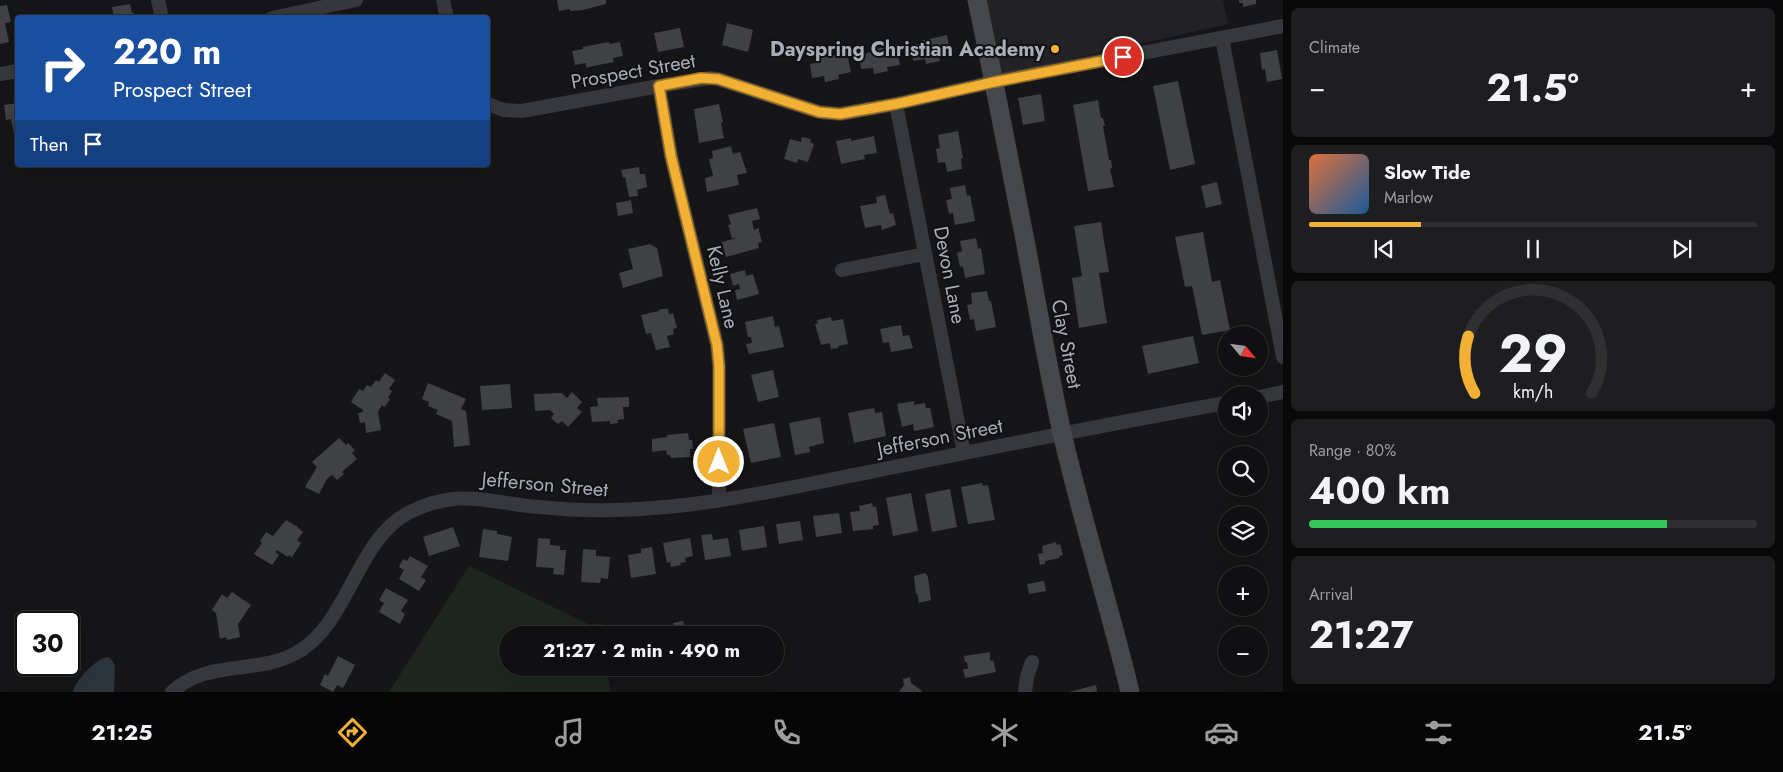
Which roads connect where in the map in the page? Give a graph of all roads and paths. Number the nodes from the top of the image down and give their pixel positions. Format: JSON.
{"nodes":[{"id":1,"x":158,"y":0,"type":"edge"},
{"id":2,"x":356,"y":0,"type":"edge"},
{"id":3,"x":443,"y":0,"type":"edge"},
{"id":4,"x":977,"y":0,"type":"edge"},
{"id":5,"x":161,"y":15,"type":"edge"},
{"id":6,"x":286,"y":15,"type":"edge"},
{"id":7,"x":446,"y":15,"type":"edge"},
{"id":8,"x":1283,"y":26,"type":"edge"},
{"id":9,"x":1222,"y":38,"type":"junction"},
{"id":10,"x":15,"y":72,"type":"edge"},
{"id":11,"x":0,"y":74,"type":"edge"},
{"id":12,"x":994,"y":82,"type":"junction"},
{"id":13,"x":659,"y":86,"type":"junction"},
{"id":14,"x":896,"y":104,"type":"junction"},
{"id":15,"x":490,"y":105,"type":"edge"},
{"id":16,"x":925,"y":254,"type":"junction"},
{"id":17,"x":842,"y":270,"type":"dead end"},
{"id":18,"x":1283,"y":357,"type":"edge"},
{"id":19,"x":1283,"y":392,"type":"edge"},
{"id":20,"x":1268,"y":395,"type":"edge"},
{"id":21,"x":1218,"y":404,"type":"edge"},
{"id":22,"x":1062,"y":433,"type":"junction"},
{"id":23,"x":964,"y":453,"type":"junction"},
{"id":24,"x":719,"y":500,"type":"junction"},
{"id":25,"x":1032,"y":662,"type":"dead end"},
{"id":26,"x":172,"y":692,"type":"edge"},
{"id":27,"x":1025,"y":692,"type":"edge"},
{"id":28,"x":1130,"y":692,"type":"edge"}],
"edges":[{"from":1,"to":5,"type":"street"},
{"from":2,"to":6,"type":"street"},
{"from":3,"to":7,"type":"street"},
{"from":4,"to":12,"type":"street","name":"Clay Street"},
{"from":8,"to":9,"type":"street","name":"Prospect Street"},
{"from":9,"to":12,"type":"street","name":"Prospect Street"},
{"from":9,"to":18,"type":"street"},
{"from":10,"to":11,"type":"street"},
{"from":12,"to":14,"type":"street","name":"Prospect Street"},
{"from":12,"to":22,"type":"street","name":"Clay Street"},
{"from":13,"to":14,"type":"street","name":"Prospect Street"},
{"from":13,"to":15,"type":"street","name":"Prospect Street"},
{"from":13,"to":24,"type":"street","name":"Kelly Lane"},
{"from":14,"to":16,"type":"street","name":"Devon Lane"},
{"from":16,"to":17,"type":"street"},
{"from":16,"to":23,"type":"street","name":"Devon Lane"},
{"from":19,"to":20,"type":"street"},
{"from":21,"to":22,"type":"street","name":"Jefferson Street"},
{"from":22,"to":23,"type":"street","name":"Jefferson Street"},
{"from":22,"to":28,"type":"street","name":"Clay Street"},
{"from":23,"to":24,"type":"street","name":"Jefferson Street"},
{"from":24,"to":26,"type":"street","name":"Jefferson Street"},
{"from":25,"to":27,"type":"street"}]}
